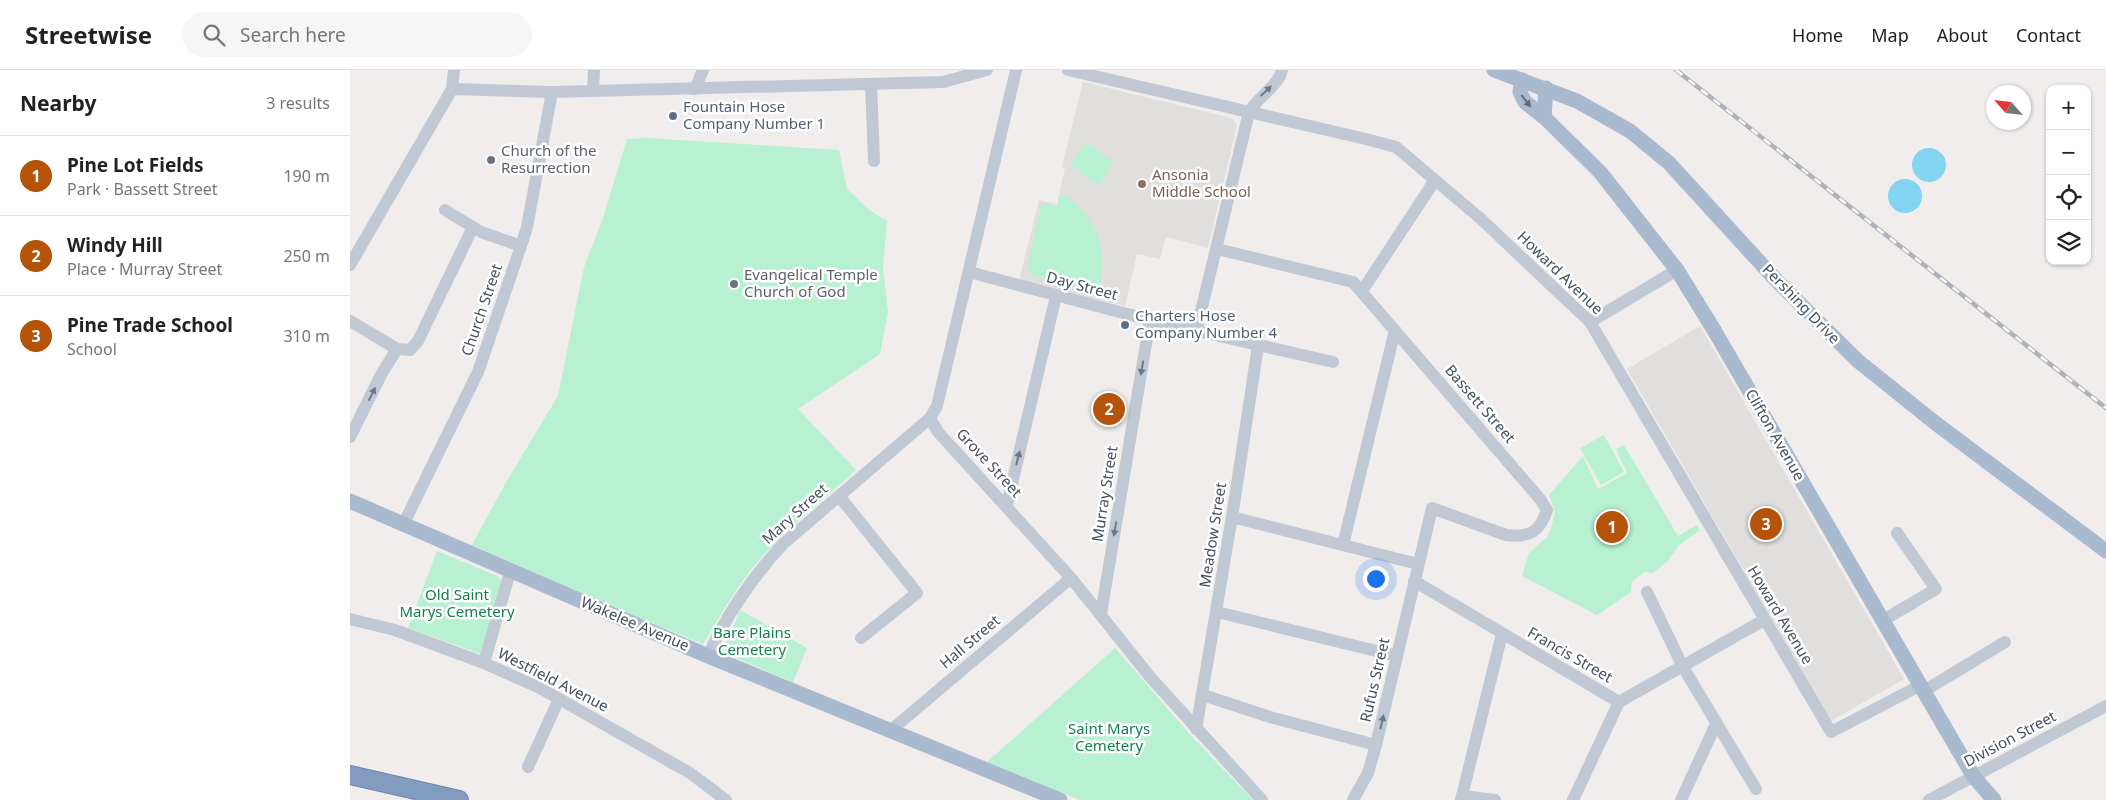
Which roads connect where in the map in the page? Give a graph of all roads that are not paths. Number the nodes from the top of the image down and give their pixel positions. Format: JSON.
{"nodes":[{"id":1,"x":454,"y":70,"type":"edge"},
{"id":2,"x":594,"y":70,"type":"edge"},
{"id":3,"x":703,"y":70,"type":"edge"},
{"id":4,"x":987,"y":70,"type":"edge"},
{"id":5,"x":1016,"y":70,"type":"edge"},
{"id":6,"x":1068,"y":70,"type":"edge"},
{"id":7,"x":1282,"y":70,"type":"edge"},
{"id":8,"x":1494,"y":70,"type":"edge"},
{"id":9,"x":1522,"y":80,"type":"junction"},
{"id":10,"x":871,"y":84,"type":"junction"},
{"id":11,"x":1546,"y":88,"type":"junction"},
{"id":12,"x":452,"y":89,"type":"junction"},
{"id":13,"x":696,"y":89,"type":"junction"},
{"id":14,"x":594,"y":91,"type":"junction"},
{"id":15,"x":552,"y":92,"type":"junction"},
{"id":16,"x":1249,"y":112,"type":"junction"},
{"id":17,"x":1544,"y":117,"type":"junction"},
{"id":18,"x":874,"y":161,"type":"dead end"},
{"id":19,"x":1435,"y":180,"type":"junction"},
{"id":20,"x":445,"y":210,"type":"dead end"},
{"id":21,"x":473,"y":227,"type":"junction"},
{"id":22,"x":521,"y":246,"type":"junction"},
{"id":23,"x":1217,"y":249,"type":"junction"},
{"id":24,"x":350,"y":265,"type":"edge"},
{"id":25,"x":1677,"y":270,"type":"junction"},
{"id":26,"x":969,"y":272,"type":"junction"},
{"id":27,"x":1362,"y":291,"type":"junction"},
{"id":28,"x":1056,"y":296,"type":"junction"},
{"id":29,"x":1150,"y":320,"type":"junction"},
{"id":30,"x":350,"y":321,"type":"edge"},
{"id":31,"x":1590,"y":322,"type":"junction"},
{"id":32,"x":1395,"y":330,"type":"junction"},
{"id":33,"x":1196,"y":332,"type":"junction"},
{"id":34,"x":1258,"y":346,"type":"junction"},
{"id":35,"x":397,"y":349,"type":"junction"},
{"id":36,"x":1333,"y":362,"type":"dead end"},
{"id":37,"x":930,"y":418,"type":"junction"},
{"id":38,"x":350,"y":438,"type":"edge"},
{"id":39,"x":838,"y":496,"type":"junction"},
{"id":40,"x":350,"y":501,"type":"edge"},
{"id":41,"x":1007,"y":505,"type":"junction"},
{"id":42,"x":1232,"y":518,"type":"junction"},
{"id":43,"x":403,"y":525,"type":"junction"},
{"id":44,"x":1897,"y":533,"type":"dead end"},
{"id":45,"x":1343,"y":545,"type":"junction"},
{"id":46,"x":2106,"y":551,"type":"edge"},
{"id":47,"x":1418,"y":564,"type":"junction"},
{"id":48,"x":510,"y":572,"type":"junction"},
{"id":49,"x":1071,"y":578,"type":"junction"},
{"id":50,"x":1414,"y":582,"type":"junction"},
{"id":51,"x":1647,"y":592,"type":"dead end"},
{"id":52,"x":1217,"y":612,"type":"junction"},
{"id":53,"x":1101,"y":614,"type":"junction"},
{"id":54,"x":350,"y":619,"type":"edge"},
{"id":55,"x":1764,"y":620,"type":"junction"},
{"id":56,"x":1882,"y":621,"type":"junction"},
{"id":57,"x":1502,"y":634,"type":"junction"},
{"id":58,"x":861,"y":638,"type":"dead end"},
{"id":59,"x":2005,"y":642,"type":"dead end"},
{"id":60,"x":708,"y":656,"type":"junction"},
{"id":61,"x":1397,"y":656,"type":"junction"},
{"id":62,"x":484,"y":662,"type":"junction"},
{"id":63,"x":1683,"y":667,"type":"junction"},
{"id":64,"x":1922,"y":688,"type":"junction"},
{"id":65,"x":1203,"y":696,"type":"junction"},
{"id":66,"x":559,"y":699,"type":"junction"},
{"id":67,"x":1619,"y":702,"type":"junction"},
{"id":68,"x":2106,"y":706,"type":"edge"},
{"id":69,"x":1716,"y":724,"type":"junction"},
{"id":70,"x":1196,"y":729,"type":"junction"},
{"id":71,"x":890,"y":731,"type":"junction"},
{"id":72,"x":1376,"y":745,"type":"junction"},
{"id":73,"x":528,"y":766,"type":"dead end"},
{"id":74,"x":350,"y":775,"type":"edge"},
{"id":75,"x":1974,"y":777,"type":"junction"},
{"id":76,"x":350,"y":788,"type":"edge"},
{"id":77,"x":1756,"y":789,"type":"dead end"},
{"id":78,"x":1462,"y":798,"type":"edge"},
{"id":79,"x":405,"y":800,"type":"edge"},
{"id":80,"x":459,"y":800,"type":"edge"},
{"id":81,"x":726,"y":800,"type":"edge"},
{"id":82,"x":1060,"y":800,"type":"edge"},
{"id":83,"x":1262,"y":800,"type":"edge"},
{"id":84,"x":1353,"y":800,"type":"edge"},
{"id":85,"x":1495,"y":800,"type":"edge"},
{"id":86,"x":1574,"y":800,"type":"edge"},
{"id":87,"x":1681,"y":800,"type":"edge"},
{"id":88,"x":1928,"y":800,"type":"edge"},
{"id":89,"x":1994,"y":800,"type":"edge"}],
"edges":[{"from":1,"to":12,"type":"street"},
{"from":2,"to":14,"type":"street"},
{"from":3,"to":13,"type":"street"},
{"from":4,"to":10,"type":"street"},
{"from":5,"to":26,"type":"street"},
{"from":6,"to":16,"type":"street","name":"Howard Avenue"},
{"from":16,"to":7,"type":"street","one_way":true},
{"from":8,"to":9,"type":"main road","name":"Pershing Drive"},
{"from":9,"to":11,"type":"main road","name":"Pershing Drive"},
{"from":9,"to":17,"type":"main road","name":"Clifton Avenue","one_way":true},
{"from":10,"to":13,"type":"street"},
{"from":10,"to":18,"type":"street"},
{"from":11,"to":17,"type":"main road"},
{"from":11,"to":46,"type":"main road","name":"Pershing Drive"},
{"from":12,"to":15,"type":"street"},
{"from":12,"to":24,"type":"street"},
{"from":13,"to":14,"type":"street"},
{"from":14,"to":15,"type":"street"},
{"from":15,"to":22,"type":"street","name":"Church Street"},
{"from":16,"to":19,"type":"street","name":"Howard Avenue"},
{"from":16,"to":23,"type":"street"},
{"from":17,"to":25,"type":"main road","name":"Clifton Avenue"},
{"from":19,"to":27,"type":"street"},
{"from":19,"to":31,"type":"street","name":"Howard Avenue"},
{"from":20,"to":21,"type":"street"},
{"from":21,"to":22,"type":"street"},
{"from":21,"to":35,"type":"street"},
{"from":22,"to":43,"type":"street","name":"Church Street"},
{"from":23,"to":27,"type":"street","name":"Bassett Street"},
{"from":23,"to":33,"type":"street"},
{"from":25,"to":31,"type":"street"},
{"from":25,"to":56,"type":"main road","name":"Clifton Avenue"},
{"from":26,"to":28,"type":"street","name":"Day Street"},
{"from":26,"to":37,"type":"street"},
{"from":27,"to":32,"type":"street","name":"Bassett Street"},
{"from":28,"to":29,"type":"street","name":"Day Street"},
{"from":41,"to":28,"type":"street","one_way":true},
{"from":29,"to":33,"type":"street","name":"Day Street"},
{"from":29,"to":53,"type":"street","name":"Murray Street","one_way":true},
{"from":30,"to":35,"type":"street"},
{"from":31,"to":55,"type":"street","name":"Howard Avenue"},
{"from":32,"to":45,"type":"street"},
{"from":32,"to":47,"type":"street","name":"Bassett Street"},
{"from":33,"to":34,"type":"street","name":"Day Street"},
{"from":34,"to":36,"type":"street","name":"Day Street"},
{"from":34,"to":42,"type":"street","name":"Meadow Street"},
{"from":38,"to":35,"type":"street","one_way":true},
{"from":37,"to":39,"type":"street","name":"Mary Street"},
{"from":37,"to":41,"type":"street","name":"Grove Street"},
{"from":39,"to":58,"type":"street"},
{"from":39,"to":60,"type":"street","name":"Mary Street"},
{"from":40,"to":43,"type":"main road","name":"Wakelee Avenue"},
{"from":41,"to":49,"type":"street","name":"Grove Street"},
{"from":42,"to":45,"type":"street"},
{"from":42,"to":52,"type":"street","name":"Meadow Street"},
{"from":43,"to":48,"type":"main road","name":"Wakelee Avenue"},
{"from":44,"to":56,"type":"street"},
{"from":45,"to":47,"type":"street"},
{"from":47,"to":50,"type":"street","name":"Rufus Street"},
{"from":48,"to":60,"type":"main road","name":"Wakelee Avenue"},
{"from":48,"to":62,"type":"street"},
{"from":49,"to":53,"type":"street","name":"Grove Street"},
{"from":49,"to":71,"type":"street","name":"Hall Street"},
{"from":50,"to":57,"type":"street","name":"Francis Street"},
{"from":50,"to":61,"type":"street","name":"Rufus Street"},
{"from":51,"to":63,"type":"street"},
{"from":52,"to":61,"type":"street"},
{"from":52,"to":65,"type":"street","name":"Meadow Street"},
{"from":53,"to":70,"type":"street","name":"Grove Street"},
{"from":54,"to":62,"type":"street","name":"Westfield Avenue"},
{"from":55,"to":63,"type":"street","name":"Francis Street"},
{"from":55,"to":64,"type":"street","name":"Howard Avenue"},
{"from":56,"to":64,"type":"main road","name":"Clifton Avenue"},
{"from":57,"to":67,"type":"street","name":"Francis Street"},
{"from":57,"to":78,"type":"street"},
{"from":59,"to":64,"type":"street"},
{"from":60,"to":71,"type":"main road","name":"Wakelee Avenue"},
{"from":72,"to":61,"type":"street","name":"Rufus Street","one_way":true},
{"from":62,"to":66,"type":"street","name":"Westfield Avenue"},
{"from":63,"to":67,"type":"street","name":"Francis Street"},
{"from":63,"to":69,"type":"street"},
{"from":64,"to":75,"type":"main road","name":"Clifton Avenue"},
{"from":65,"to":70,"type":"street","name":"Meadow Street"},
{"from":65,"to":72,"type":"street"},
{"from":66,"to":73,"type":"street"},
{"from":66,"to":81,"type":"street","name":"Westfield Avenue"},
{"from":67,"to":86,"type":"street"},
{"from":68,"to":75,"type":"street","name":"Division Street"},
{"from":69,"to":77,"type":"street"},
{"from":69,"to":87,"type":"street"},
{"from":70,"to":83,"type":"street","name":"Grove Street"},
{"from":71,"to":82,"type":"main road","name":"Wakelee Avenue"},
{"from":72,"to":84,"type":"street","name":"Rufus Street"},
{"from":74,"to":80,"type":"highway"},
{"from":75,"to":88,"type":"street","name":"Division Street"},
{"from":75,"to":89,"type":"main road","name":"Clifton Avenue"},
{"from":76,"to":79,"type":"highway"},
{"from":78,"to":85,"type":"street"}]}
